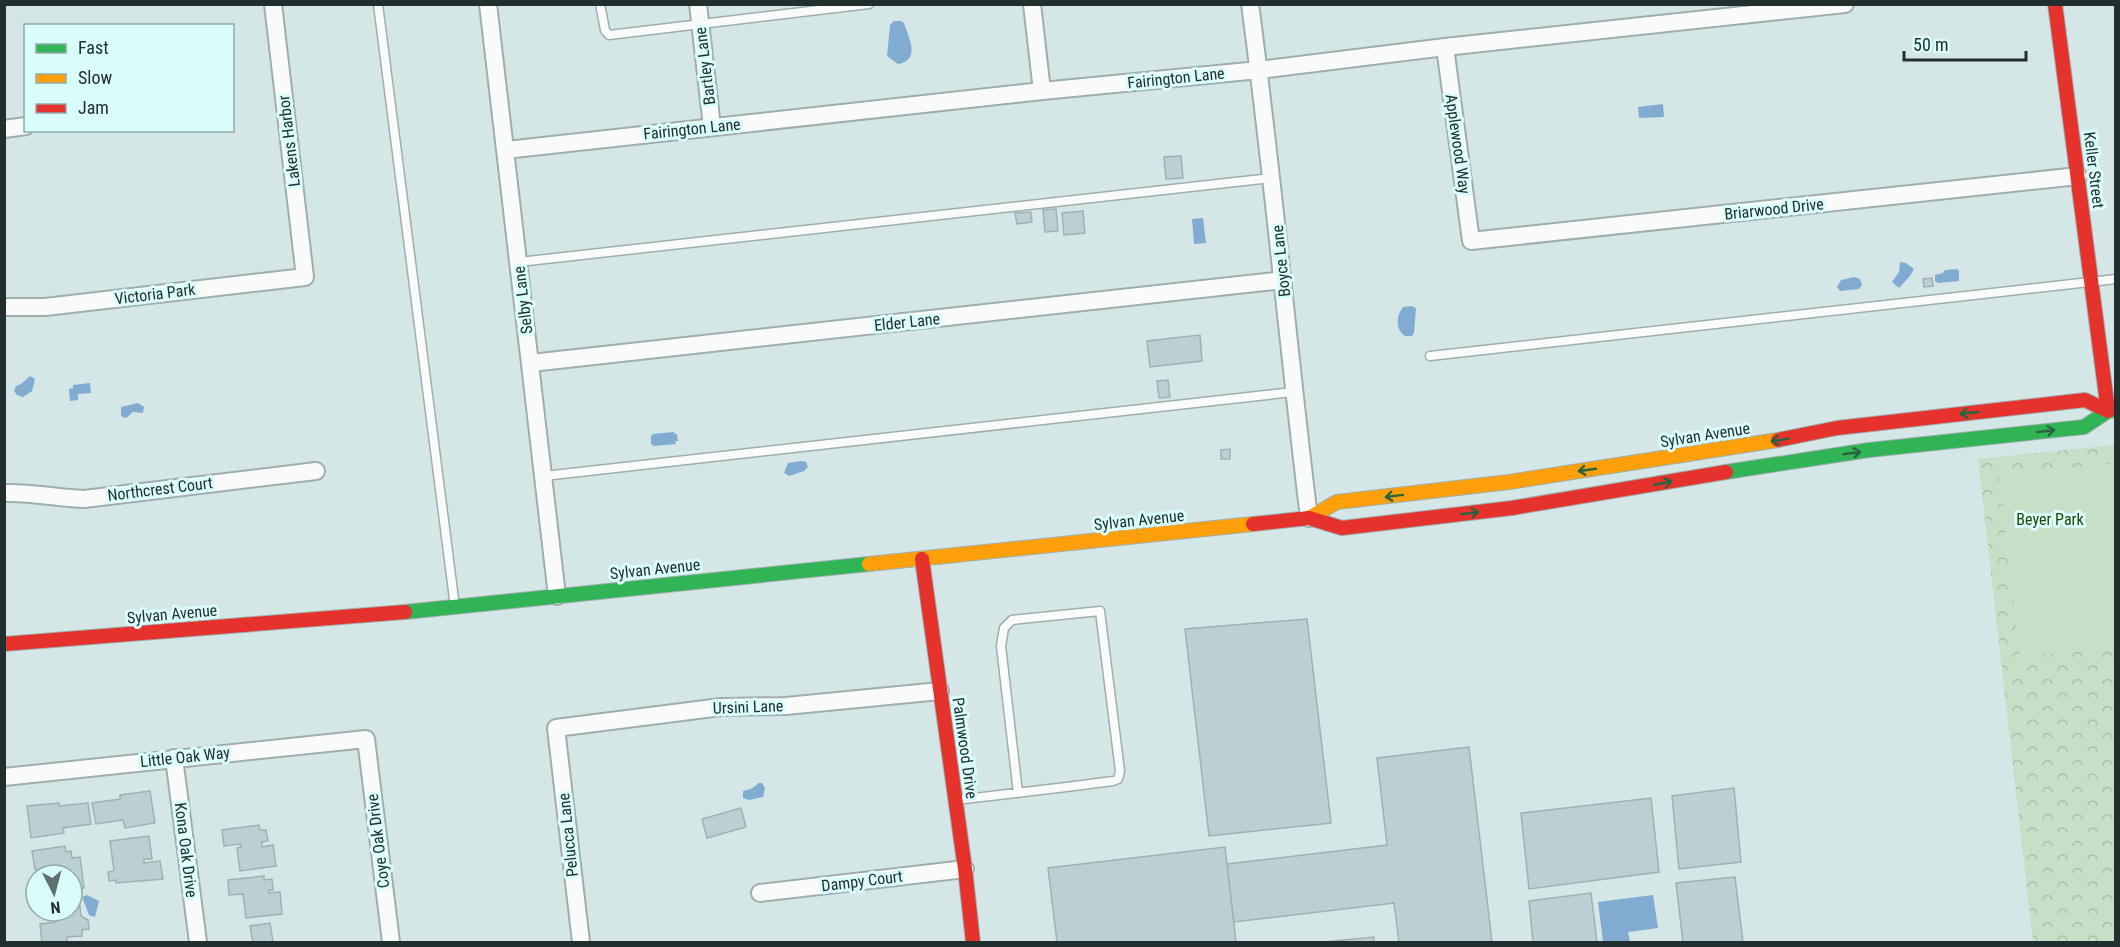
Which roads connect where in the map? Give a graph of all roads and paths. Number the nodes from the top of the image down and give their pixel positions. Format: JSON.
{"nodes":[{"id":1,"x":273,"y":4,"type":"edge"},
{"id":2,"x":378,"y":4,"type":"edge"},
{"id":3,"x":488,"y":4,"type":"edge"},
{"id":4,"x":600,"y":4,"type":"edge"},
{"id":5,"x":698,"y":4,"type":"edge"},
{"id":6,"x":869,"y":4,"type":"edge"},
{"id":7,"x":1032,"y":4,"type":"edge"},
{"id":8,"x":1250,"y":4,"type":"edge"},
{"id":9,"x":1845,"y":4,"type":"edge"},
{"id":10,"x":2055,"y":4,"type":"edge"},
{"id":11,"x":700,"y":24,"type":"junction"},
{"id":12,"x":1445,"y":47,"type":"junction"},
{"id":13,"x":1259,"y":70,"type":"junction"},
{"id":14,"x":1042,"y":91,"type":"junction"},
{"id":15,"x":24,"y":126,"type":"edge"},
{"id":16,"x":712,"y":127,"type":"junction"},
{"id":17,"x":4,"y":129,"type":"edge"},
{"id":18,"x":506,"y":150,"type":"junction"},
{"id":19,"x":2078,"y":176,"type":"junction"},
{"id":20,"x":1271,"y":178,"type":"junction"},
{"id":21,"x":1471,"y":242,"type":"joint"},
{"id":22,"x":519,"y":262,"type":"junction"},
{"id":23,"x":305,"y":277,"type":"joint"},
{"id":24,"x":2115,"y":279,"type":"edge"},
{"id":25,"x":1283,"y":280,"type":"junction"},
{"id":26,"x":2092,"y":282,"type":"junction"},
{"id":27,"x":4,"y":307,"type":"edge"},
{"id":28,"x":1430,"y":356,"type":"dead end"},
{"id":29,"x":531,"y":363,"type":"junction"},
{"id":30,"x":1293,"y":392,"type":"junction"},
{"id":31,"x":2112,"y":411,"type":"edge"},
{"id":32,"x":316,"y":471,"type":"dead end"},
{"id":33,"x":544,"y":476,"type":"junction"},
{"id":34,"x":4,"y":493,"type":"edge"},
{"id":35,"x":1309,"y":518,"type":"junction"},
{"id":36,"x":922,"y":559,"type":"junction"},
{"id":37,"x":558,"y":596,"type":"junction"},
{"id":38,"x":455,"y":607,"type":"junction"},
{"id":39,"x":4,"y":644,"type":"edge"},
{"id":40,"x":940,"y":691,"type":"junction"},
{"id":41,"x":556,"y":728,"type":"joint"},
{"id":42,"x":366,"y":739,"type":"joint"},
{"id":43,"x":174,"y":758,"type":"junction"},
{"id":44,"x":4,"y":777,"type":"edge"},
{"id":45,"x":1018,"y":793,"type":"junction"},
{"id":46,"x":955,"y":800,"type":"junction"},
{"id":47,"x":965,"y":869,"type":"junction"},
{"id":48,"x":760,"y":893,"type":"dead end"},
{"id":49,"x":198,"y":942,"type":"edge"},
{"id":50,"x":391,"y":942,"type":"edge"},
{"id":51,"x":580,"y":942,"type":"edge"},
{"id":52,"x":973,"y":942,"type":"edge"}],
"edges":[{"from":1,"to":23,"type":"street","name":"Lakens Harbor"},
{"from":2,"to":38,"type":"lane"},
{"from":3,"to":18,"type":"street","name":"Selby Lane"},
{"from":4,"to":11,"type":"lane"},
{"from":5,"to":11,"type":"street","name":"Bartley Lane"},
{"from":6,"to":11,"type":"lane"},
{"from":7,"to":14,"type":"street"},
{"from":8,"to":13,"type":"street","name":"Boyce Lane"},
{"from":9,"to":12,"type":"street","name":"Fairington Lane"},
{"from":10,"to":19,"type":"main road","name":"Keller Street"},
{"from":11,"to":16,"type":"street","name":"Bartley Lane"},
{"from":12,"to":13,"type":"street","name":"Fairington Lane"},
{"from":12,"to":21,"type":"street","name":"Applewood Way"},
{"from":13,"to":14,"type":"street","name":"Fairington Lane"},
{"from":13,"to":20,"type":"street","name":"Boyce Lane"},
{"from":14,"to":16,"type":"street","name":"Fairington Lane"},
{"from":15,"to":17,"type":"street"},
{"from":16,"to":18,"type":"street","name":"Fairington Lane"},
{"from":18,"to":22,"type":"street","name":"Selby Lane"},
{"from":19,"to":21,"type":"street","name":"Briarwood Drive"},
{"from":19,"to":26,"type":"main road","name":"Keller Street"},
{"from":20,"to":22,"type":"lane"},
{"from":20,"to":25,"type":"street","name":"Boyce Lane"},
{"from":22,"to":29,"type":"street","name":"Selby Lane"},
{"from":23,"to":27,"type":"street","name":"Victoria Park"},
{"from":24,"to":26,"type":"lane"},
{"from":25,"to":29,"type":"street","name":"Elder Lane"},
{"from":25,"to":30,"type":"street","name":"Boyce Lane"},
{"from":26,"to":28,"type":"lane"},
{"from":26,"to":31,"type":"main road","name":"Keller Street"},
{"from":29,"to":33,"type":"street","name":"Selby Lane"},
{"from":30,"to":33,"type":"lane"},
{"from":30,"to":35,"type":"street","name":"Boyce Lane"},
{"from":35,"to":31,"type":"main road","name":"Sylvan Avenue","one_way":true},
{"from":31,"to":35,"type":"main road","name":"Sylvan Avenue","one_way":true},
{"from":32,"to":34,"type":"street","name":"Northcrest Court"},
{"from":33,"to":37,"type":"street","name":"Selby Lane"},
{"from":35,"to":36,"type":"main road","name":"Sylvan Avenue"},
{"from":36,"to":37,"type":"main road","name":"Sylvan Avenue"},
{"from":36,"to":40,"type":"main road","name":"Palmwood Drive"},
{"from":37,"to":38,"type":"main road","name":"Sylvan Avenue"},
{"from":38,"to":39,"type":"main road","name":"Sylvan Avenue"},
{"from":40,"to":41,"type":"street","name":"Ursini Lane"},
{"from":40,"to":46,"type":"main road","name":"Palmwood Drive"},
{"from":41,"to":51,"type":"street","name":"Pelucca Lane"},
{"from":42,"to":43,"type":"street","name":"Little Oak Way"},
{"from":42,"to":50,"type":"street","name":"Coye Oak Drive"},
{"from":43,"to":44,"type":"street","name":"Little Oak Way"},
{"from":43,"to":49,"type":"street","name":"Kona Oak Drive"},
{"from":45,"to":45,"type":"lane"},
{"from":45,"to":46,"type":"lane"},
{"from":46,"to":47,"type":"main road","name":"Palmwood Drive"},
{"from":47,"to":48,"type":"street","name":"Dampy Court"},
{"from":47,"to":52,"type":"main road","name":"Palmwood Drive"}]}
